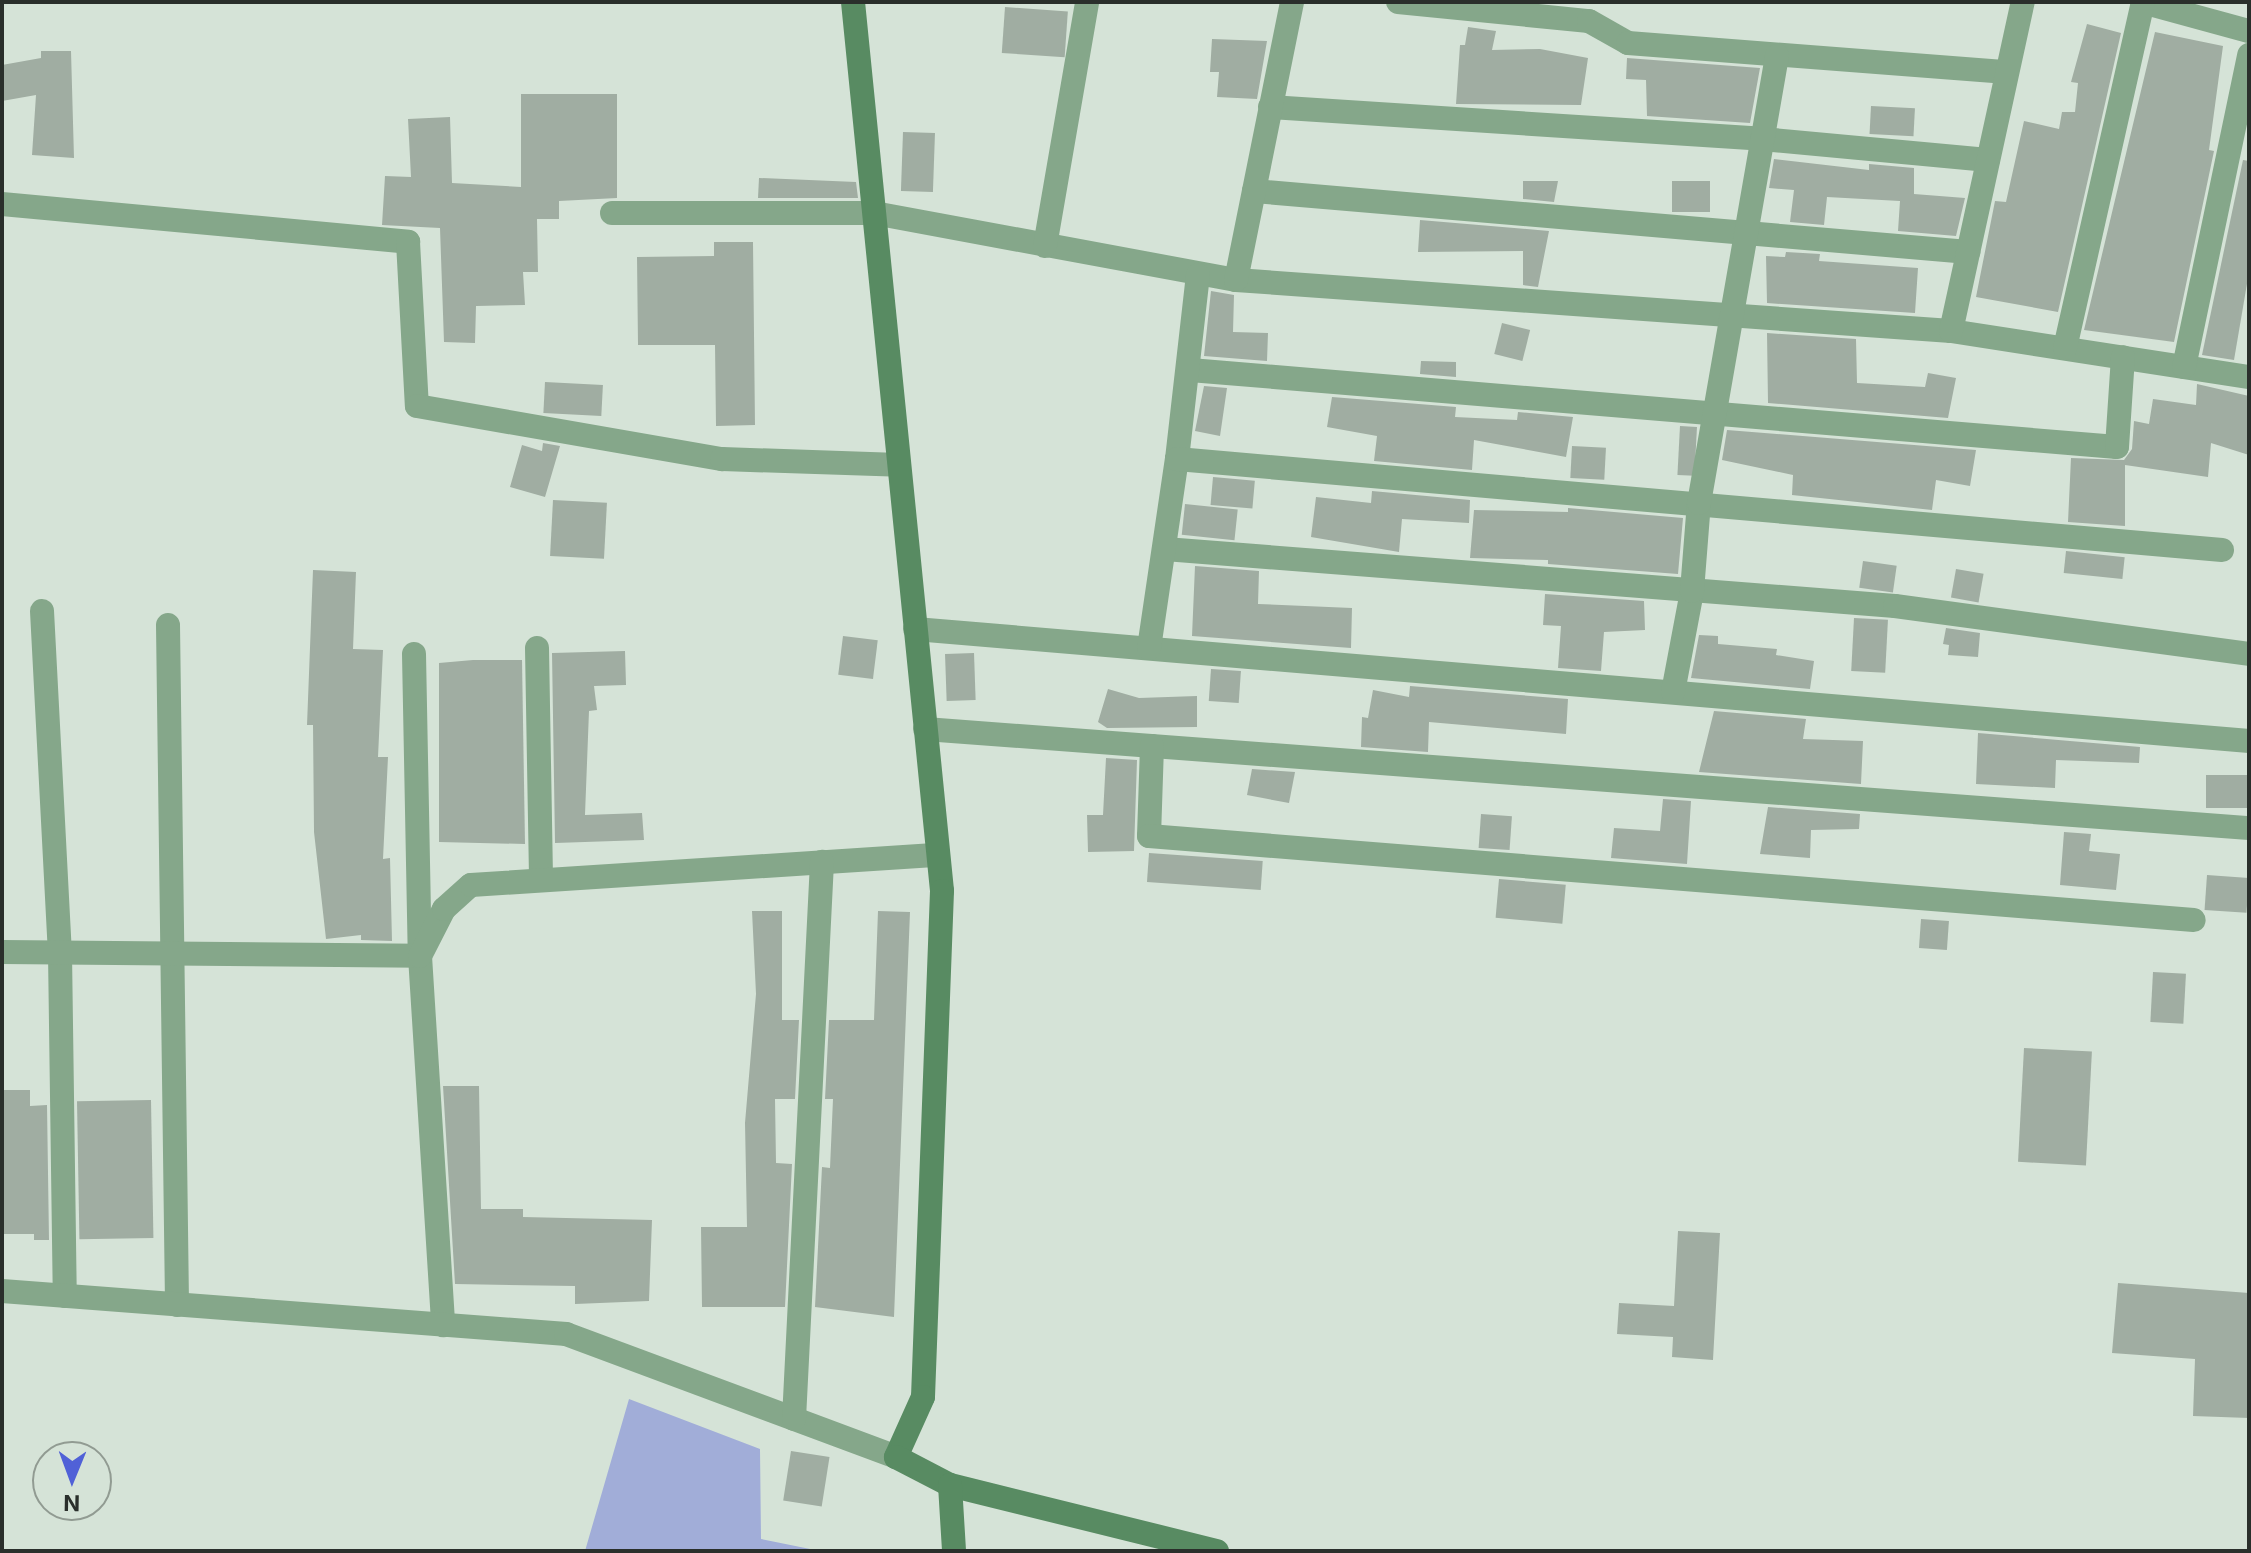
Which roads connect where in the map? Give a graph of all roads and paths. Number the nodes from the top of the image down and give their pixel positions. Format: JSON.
{"nodes":[{"id":1,"x":853,"y":2,"type":"edge"},
{"id":2,"x":1087,"y":2,"type":"edge"},
{"id":3,"x":1292,"y":2,"type":"edge"},
{"id":4,"x":1398,"y":2,"type":"edge"},
{"id":5,"x":2023,"y":2,"type":"edge"},
{"id":6,"x":2143,"y":2,"type":"edge"},
{"id":7,"x":2249,"y":31,"type":"edge"},
{"id":8,"x":2249,"y":55,"type":"edge"},
{"id":9,"x":1777,"y":56,"type":"junction"},
{"id":10,"x":2007,"y":72,"type":"junction"},
{"id":11,"x":1270,"y":107,"type":"junction"},
{"id":12,"x":1762,"y":139,"type":"junction"},
{"id":13,"x":1988,"y":160,"type":"junction"},
{"id":14,"x":1254,"y":191,"type":"junction"},
{"id":15,"x":2,"y":204,"type":"edge"},
{"id":16,"x":612,"y":213,"type":"dead end"},
{"id":17,"x":874,"y":213,"type":"junction"},
{"id":18,"x":1745,"y":231,"type":"junction"},
{"id":19,"x":1045,"y":246,"type":"junction"},
{"id":20,"x":1968,"y":252,"type":"junction"},
{"id":21,"x":1198,"y":275,"type":"junction"},
{"id":22,"x":1236,"y":280,"type":"junction"},
{"id":23,"x":1730,"y":318,"type":"junction"},
{"id":24,"x":1951,"y":331,"type":"junction"},
{"id":25,"x":2065,"y":348,"type":"junction"},
{"id":26,"x":2123,"y":357,"type":"junction"},
{"id":27,"x":2184,"y":367,"type":"junction"},
{"id":28,"x":1190,"y":370,"type":"junction"},
{"id":29,"x":2249,"y":377,"type":"edge"},
{"id":30,"x":1714,"y":413,"type":"junction"},
{"id":31,"x":1177,"y":459,"type":"junction"},
{"id":32,"x":899,"y":465,"type":"junction"},
{"id":33,"x":1699,"y":503,"type":"junction"},
{"id":34,"x":1165,"y":549,"type":"junction"},
{"id":35,"x":2222,"y":550,"type":"dead end"},
{"id":36,"x":1692,"y":591,"type":"junction"},
{"id":37,"x":42,"y":611,"type":"dead end"},
{"id":38,"x":168,"y":625,"type":"dead end"},
{"id":39,"x":915,"y":629,"type":"junction"},
{"id":40,"x":537,"y":648,"type":"dead end"},
{"id":41,"x":1149,"y":648,"type":"junction"},
{"id":42,"x":414,"y":654,"type":"dead end"},
{"id":43,"x":2249,"y":654,"type":"edge"},
{"id":44,"x":1673,"y":692,"type":"junction"},
{"id":45,"x":925,"y":729,"type":"junction"},
{"id":46,"x":2249,"y":741,"type":"edge"},
{"id":47,"x":1152,"y":746,"type":"junction"},
{"id":48,"x":2249,"y":828,"type":"edge"},
{"id":49,"x":938,"y":855,"type":"junction"},
{"id":50,"x":822,"y":862,"type":"junction"},
{"id":51,"x":541,"y":880,"type":"junction"},
{"id":52,"x":2194,"y":920,"type":"dead end"},
{"id":53,"x":2,"y":952,"type":"edge"},
{"id":54,"x":60,"y":953,"type":"junction"},
{"id":55,"x":174,"y":954,"type":"junction"},
{"id":56,"x":420,"y":956,"type":"junction"},
{"id":57,"x":2,"y":1291,"type":"edge"},
{"id":58,"x":65,"y":1296,"type":"junction"},
{"id":59,"x":177,"y":1305,"type":"junction"},
{"id":60,"x":443,"y":1325,"type":"junction"},
{"id":61,"x":794,"y":1419,"type":"junction"},
{"id":62,"x":896,"y":1457,"type":"junction"},
{"id":63,"x":950,"y":1485,"type":"junction"},
{"id":64,"x":954,"y":1551,"type":"edge"},
{"id":65,"x":1217,"y":1551,"type":"edge"}],
"edges":[{"from":1,"to":17,"type":"street"},
{"from":2,"to":19,"type":"street"},
{"from":3,"to":11,"type":"street"},
{"from":4,"to":9,"type":"street"},
{"from":5,"to":10,"type":"street"},
{"from":6,"to":7,"type":"street"},
{"from":6,"to":25,"type":"street"},
{"from":8,"to":27,"type":"street"},
{"from":9,"to":10,"type":"street"},
{"from":9,"to":12,"type":"street"},
{"from":10,"to":13,"type":"street"},
{"from":11,"to":12,"type":"street"},
{"from":11,"to":14,"type":"street"},
{"from":12,"to":13,"type":"street"},
{"from":12,"to":18,"type":"street"},
{"from":13,"to":20,"type":"street"},
{"from":14,"to":18,"type":"street"},
{"from":14,"to":22,"type":"street"},
{"from":15,"to":32,"type":"street"},
{"from":16,"to":17,"type":"street"},
{"from":17,"to":19,"type":"street"},
{"from":17,"to":32,"type":"street"},
{"from":18,"to":20,"type":"street"},
{"from":18,"to":23,"type":"street"},
{"from":19,"to":21,"type":"street"},
{"from":20,"to":24,"type":"street"},
{"from":21,"to":22,"type":"street"},
{"from":21,"to":28,"type":"street"},
{"from":22,"to":23,"type":"street"},
{"from":23,"to":24,"type":"street"},
{"from":23,"to":30,"type":"street"},
{"from":24,"to":25,"type":"street"},
{"from":25,"to":26,"type":"street"},
{"from":26,"to":27,"type":"street"},
{"from":26,"to":30,"type":"street"},
{"from":27,"to":29,"type":"street"},
{"from":28,"to":30,"type":"street"},
{"from":28,"to":31,"type":"street"},
{"from":30,"to":33,"type":"street"},
{"from":31,"to":33,"type":"street"},
{"from":31,"to":34,"type":"street"},
{"from":32,"to":39,"type":"street"},
{"from":33,"to":35,"type":"street"},
{"from":33,"to":36,"type":"street"},
{"from":34,"to":36,"type":"street"},
{"from":34,"to":41,"type":"street"},
{"from":36,"to":43,"type":"street"},
{"from":36,"to":44,"type":"street"},
{"from":37,"to":54,"type":"street"},
{"from":38,"to":55,"type":"street"},
{"from":39,"to":41,"type":"street"},
{"from":39,"to":45,"type":"street"},
{"from":40,"to":51,"type":"street"},
{"from":41,"to":44,"type":"street"},
{"from":42,"to":56,"type":"street"},
{"from":44,"to":46,"type":"street"},
{"from":45,"to":47,"type":"street"},
{"from":45,"to":49,"type":"street"},
{"from":47,"to":48,"type":"street"},
{"from":47,"to":52,"type":"street"},
{"from":49,"to":50,"type":"street"},
{"from":49,"to":62,"type":"street"},
{"from":50,"to":51,"type":"street"},
{"from":50,"to":61,"type":"street"},
{"from":51,"to":56,"type":"street"},
{"from":53,"to":54,"type":"street"},
{"from":54,"to":55,"type":"street"},
{"from":54,"to":58,"type":"street"},
{"from":55,"to":56,"type":"street"},
{"from":55,"to":59,"type":"street"},
{"from":56,"to":60,"type":"street"},
{"from":57,"to":58,"type":"street"},
{"from":58,"to":59,"type":"street"},
{"from":59,"to":60,"type":"street"},
{"from":60,"to":61,"type":"street"},
{"from":61,"to":62,"type":"street"},
{"from":62,"to":63,"type":"street"},
{"from":63,"to":64,"type":"street"},
{"from":63,"to":65,"type":"street"}]}
